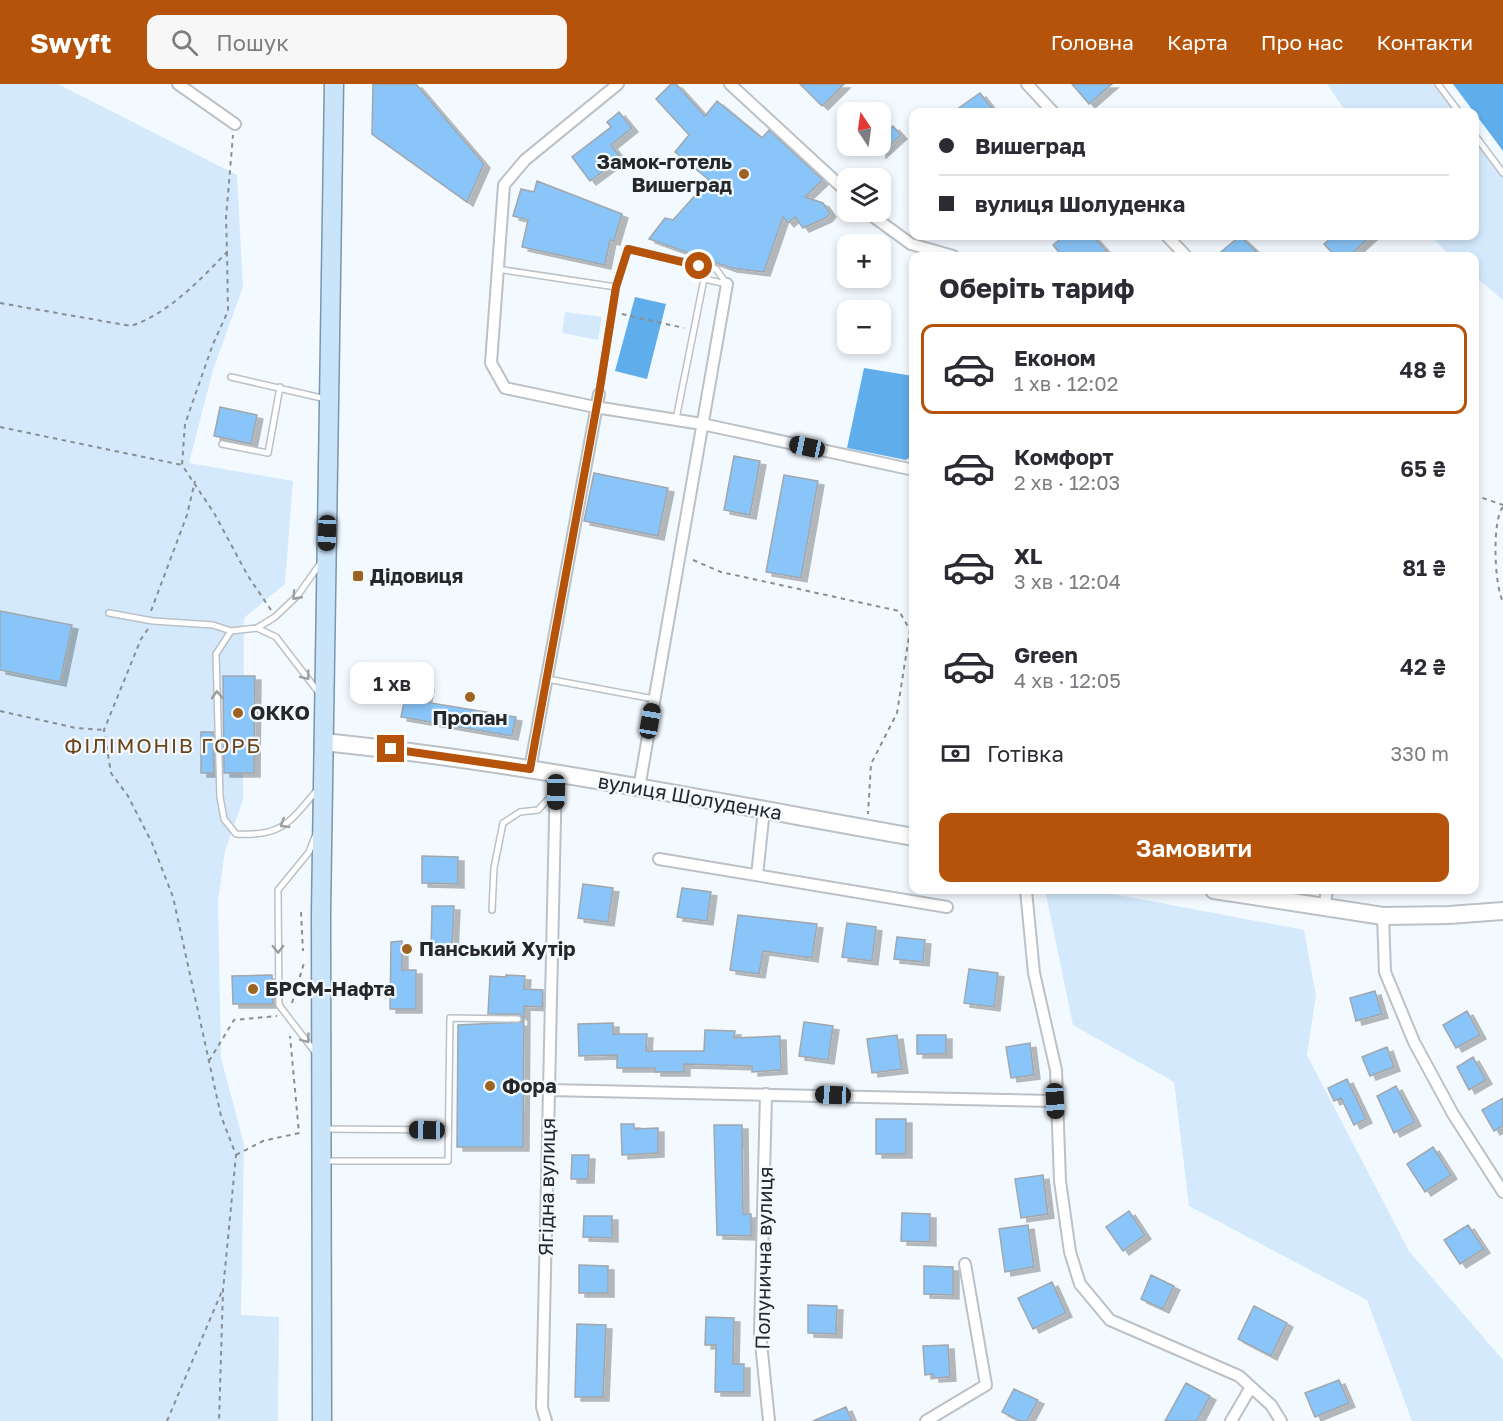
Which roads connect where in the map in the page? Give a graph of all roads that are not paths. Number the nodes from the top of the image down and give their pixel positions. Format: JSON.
{"nodes":[{"id":1,"x":178,"y":84,"type":"edge"},
{"id":2,"x":334,"y":84,"type":"edge"},
{"id":3,"x":618,"y":84,"type":"edge"},
{"id":4,"x":730,"y":84,"type":"edge"},
{"id":5,"x":1027,"y":84,"type":"edge"},
{"id":6,"x":1438,"y":84,"type":"edge"},
{"id":7,"x":1049,"y":108,"type":"edge"},
{"id":8,"x":1456,"y":108,"type":"edge"},
{"id":9,"x":235,"y":124,"type":"road end"},
{"id":10,"x":1479,"y":141,"type":"edge"},
{"id":11,"x":1503,"y":173,"type":"edge"},
{"id":12,"x":837,"y":183,"type":"edge"},
{"id":13,"x":881,"y":222,"type":"edge"},
{"id":14,"x":1171,"y":240,"type":"edge"},
{"id":15,"x":939,"y":252,"type":"edge"},
{"id":16,"x":1182,"y":252,"type":"edge"},
{"id":17,"x":496,"y":269,"type":"junction"},
{"id":18,"x":727,"y":284,"type":"junction"},
{"id":19,"x":616,"y":287,"type":"junction"},
{"id":20,"x":231,"y":377,"type":"dead end"},
{"id":21,"x":280,"y":387,"type":"junction"},
{"id":22,"x":599,"y":394,"type":"joint"},
{"id":23,"x":330,"y":400,"type":"junction"},
{"id":24,"x":595,"y":407,"type":"junction"},
{"id":25,"x":676,"y":419,"type":"junction"},
{"id":26,"x":702,"y":424,"type":"junction"},
{"id":27,"x":222,"y":444,"type":"dead end"},
{"id":28,"x":909,"y":469,"type":"edge"},
{"id":29,"x":326,"y":555,"type":"junction"},
{"id":30,"x":109,"y":613,"type":"dead end"},
{"id":31,"x":257,"y":628,"type":"junction"},
{"id":32,"x":231,"y":631,"type":"junction"},
{"id":33,"x":547,"y":680,"type":"junction"},
{"id":34,"x":324,"y":699,"type":"junction"},
{"id":35,"x":654,"y":699,"type":"junction"},
{"id":36,"x":323,"y":742,"type":"junction"},
{"id":37,"x":530,"y":769,"type":"junction"},
{"id":38,"x":556,"y":773,"type":"junction"},
{"id":39,"x":323,"y":781,"type":"junction"},
{"id":40,"x":639,"y":788,"type":"junction"},
{"id":41,"x":556,"y":792,"type":"junction"},
{"id":42,"x":764,"y":810,"type":"junction"},
{"id":43,"x":323,"y":813,"type":"junction"},
{"id":44,"x":909,"y":836,"type":"edge"},
{"id":45,"x":659,"y":859,"type":"dead end"},
{"id":46,"x":757,"y":875,"type":"junction"},
{"id":47,"x":1026,"y":894,"type":"edge"},
{"id":48,"x":1237,"y":894,"type":"edge"},
{"id":49,"x":1326,"y":894,"type":"edge"},
{"id":50,"x":947,"y":907,"type":"dead end"},
{"id":51,"x":1324,"y":909,"type":"junction"},
{"id":52,"x":492,"y":910,"type":"dead end"},
{"id":53,"x":1503,"y":911,"type":"edge"},
{"id":54,"x":1383,"y":916,"type":"junction"},
{"id":55,"x":519,"y":1019,"type":"dead end"},
{"id":56,"x":323,"y":1063,"type":"junction"},
{"id":57,"x":549,"y":1090,"type":"junction"},
{"id":58,"x":766,"y":1094,"type":"junction"},
{"id":59,"x":1055,"y":1101,"type":"junction"},
{"id":60,"x":324,"y":1129,"type":"junction"},
{"id":61,"x":448,"y":1130,"type":"junction"},
{"id":62,"x":323,"y":1161,"type":"junction"},
{"id":63,"x":1503,"y":1192,"type":"edge"},
{"id":64,"x":964,"y":1264,"type":"dead end"},
{"id":65,"x":322,"y":1384,"type":"junction"},
{"id":66,"x":1251,"y":1387,"type":"junction"},
{"id":67,"x":322,"y":1421,"type":"edge"},
{"id":68,"x":327,"y":1421,"type":"edge"},
{"id":69,"x":546,"y":1421,"type":"edge"},
{"id":70,"x":769,"y":1421,"type":"edge"},
{"id":71,"x":926,"y":1421,"type":"edge"},
{"id":72,"x":1231,"y":1421,"type":"edge"},
{"id":73,"x":1281,"y":1421,"type":"edge"}],
"edges":[{"from":1,"to":9,"type":"street"},
{"from":2,"to":23,"type":"main road"},
{"from":3,"to":17,"type":"street"},
{"from":4,"to":12,"type":"street"},
{"from":5,"to":7,"type":"street"},
{"from":6,"to":8,"type":"lane"},
{"from":10,"to":11,"type":"lane"},
{"from":13,"to":15,"type":"street"},
{"from":14,"to":16,"type":"street"},
{"from":17,"to":19,"type":"lane"},
{"from":17,"to":24,"type":"street"},
{"from":18,"to":19,"type":"lane"},
{"from":18,"to":25,"type":"lane"},
{"from":18,"to":26,"type":"street"},
{"from":19,"to":22,"type":"lane"},
{"from":20,"to":21,"type":"lane"},
{"from":21,"to":23,"type":"lane"},
{"from":21,"to":27,"type":"lane"},
{"from":22,"to":24,"type":"street"},
{"from":23,"to":29,"type":"main road"},
{"from":24,"to":25,"type":"street"},
{"from":24,"to":33,"type":"street"},
{"from":25,"to":26,"type":"street"},
{"from":26,"to":28,"type":"street"},
{"from":26,"to":35,"type":"street"},
{"from":29,"to":31,"type":"lane","one_way":true},
{"from":29,"to":34,"type":"main road"},
{"from":30,"to":32,"type":"lane"},
{"from":31,"to":32,"type":"lane"},
{"from":31,"to":34,"type":"lane","one_way":true},
{"from":39,"to":32,"type":"lane","one_way":true},
{"from":33,"to":35,"type":"lane"},
{"from":33,"to":37,"type":"street"},
{"from":34,"to":36,"type":"main road"},
{"from":35,"to":40,"type":"street"},
{"from":36,"to":37,"type":"main road","name":"вулиця Шолуденка"},
{"from":36,"to":39,"type":"main road"},
{"from":37,"to":38,"type":"main road","name":"вулиця Шолуденка"},
{"from":38,"to":40,"type":"main road","name":"вулиця Шолуденка"},
{"from":38,"to":41,"type":"street","name":"Ягідна вулиця"},
{"from":39,"to":43,"type":"main road"},
{"from":40,"to":42,"type":"main road","name":"вулиця Шолуденка"},
{"from":41,"to":52,"type":"lane"},
{"from":41,"to":57,"type":"street","name":"Ягідна вулиця"},
{"from":42,"to":44,"type":"main road","name":"вулиця Шолуденка"},
{"from":42,"to":46,"type":"street"},
{"from":43,"to":56,"type":"main road"},
{"from":43,"to":56,"type":"lane","one_way":true},
{"from":45,"to":46,"type":"street"},
{"from":46,"to":50,"type":"street"},
{"from":47,"to":59,"type":"street"},
{"from":48,"to":51,"type":"main road"},
{"from":49,"to":51,"type":"street"},
{"from":51,"to":54,"type":"main road"},
{"from":53,"to":54,"type":"main road"},
{"from":54,"to":63,"type":"street"},
{"from":55,"to":61,"type":"lane"},
{"from":56,"to":60,"type":"main road"},
{"from":57,"to":58,"type":"street"},
{"from":57,"to":69,"type":"street","name":"Ягідна вулиця"},
{"from":58,"to":59,"type":"street"},
{"from":58,"to":70,"type":"street","name":"Полунична вулиця"},
{"from":59,"to":66,"type":"street"},
{"from":60,"to":61,"type":"lane"},
{"from":60,"to":62,"type":"main road"},
{"from":61,"to":62,"type":"lane"},
{"from":62,"to":65,"type":"main road"},
{"from":64,"to":71,"type":"street"},
{"from":65,"to":67,"type":"main road"},
{"from":65,"to":68,"type":"main road"},
{"from":66,"to":72,"type":"street"},
{"from":66,"to":73,"type":"street"}]}
